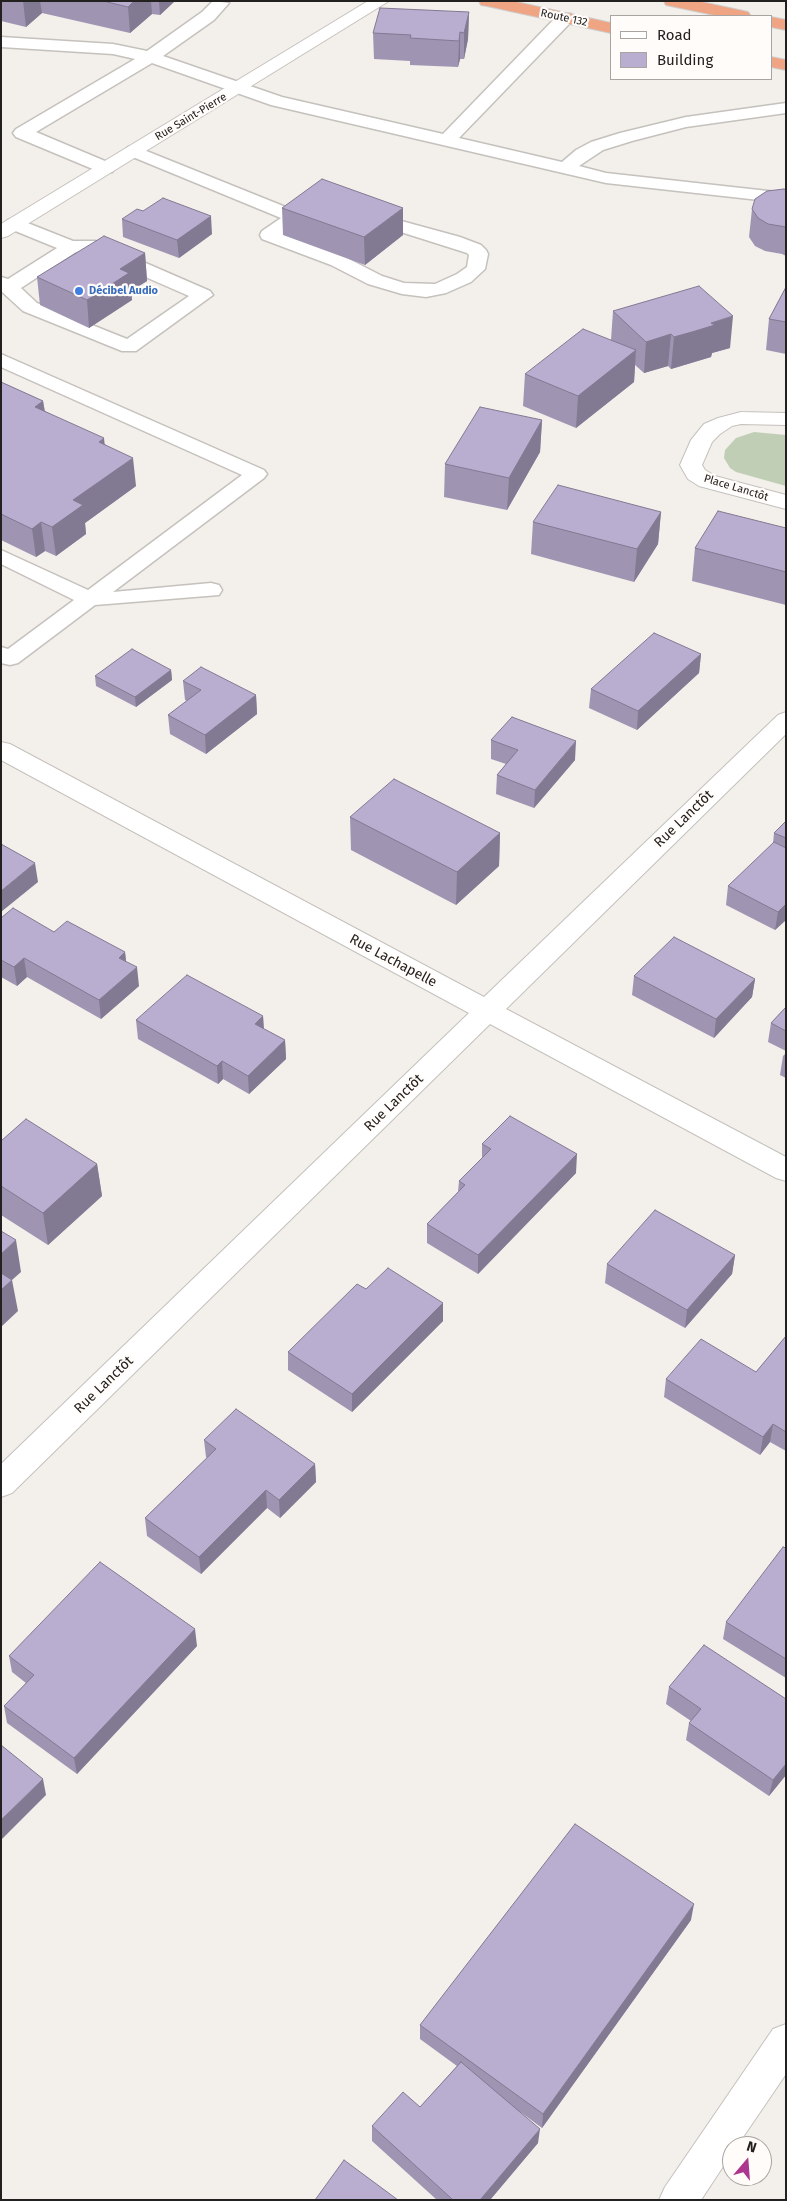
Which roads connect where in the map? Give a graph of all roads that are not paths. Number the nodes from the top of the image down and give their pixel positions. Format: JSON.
{"nodes":[{"id":1,"x":381,"y":1,"type":"edge"},
{"id":2,"x":487,"y":1,"type":"edge"},
{"id":3,"x":672,"y":1,"type":"edge"},
{"id":4,"x":221,"y":3,"type":"dead end"},
{"id":5,"x":737,"y":15,"type":"edge"},
{"id":6,"x":565,"y":18,"type":"junction"},
{"id":7,"x":772,"y":22,"type":"edge"},
{"id":8,"x":786,"y":25,"type":"edge"},
{"id":9,"x":610,"y":28,"type":"edge"},
{"id":10,"x":1,"y":42,"type":"edge"},
{"id":11,"x":150,"y":57,"type":"junction"},
{"id":12,"x":772,"y":62,"type":"edge"},
{"id":13,"x":786,"y":65,"type":"edge"},
{"id":14,"x":240,"y":88,"type":"junction"},
{"id":15,"x":786,"y":108,"type":"edge"},
{"id":16,"x":447,"y":140,"type":"junction"},
{"id":17,"x":134,"y":152,"type":"junction"},
{"id":18,"x":106,"y":168,"type":"junction"},
{"id":19,"x":566,"y":168,"type":"junction"},
{"id":20,"x":786,"y":198,"type":"edge"},
{"id":21,"x":299,"y":219,"type":"junction"},
{"id":22,"x":8,"y":228,"type":"edge"},
{"id":23,"x":71,"y":247,"type":"junction"},
{"id":24,"x":5,"y":285,"type":"edge"},
{"id":25,"x":1,"y":360,"type":"edge"},
{"id":26,"x":786,"y":419,"type":"edge"},
{"id":27,"x":786,"y":502,"type":"edge"},
{"id":28,"x":1,"y":556,"type":"edge"},
{"id":29,"x":211,"y":590,"type":"dead end"},
{"id":30,"x":88,"y":598,"type":"junction"},
{"id":31,"x":1,"y":654,"type":"edge"},
{"id":32,"x":786,"y":720,"type":"edge"},
{"id":33,"x":1,"y":750,"type":"edge"},
{"id":34,"x":488,"y":1010,"type":"junction"},
{"id":35,"x":786,"y":1170,"type":"edge"},
{"id":36,"x":1,"y":1484,"type":"edge"},
{"id":37,"x":786,"y":2042,"type":"edge"},
{"id":38,"x":678,"y":2200,"type":"edge"}],
"edges":[{"from":1,"to":14,"type":"street","name":"Rue Saint-Pierre"},
{"from":2,"to":6,"type":"highway","name":"Route 132"},
{"from":3,"to":5,"type":"highway"},
{"from":4,"to":11,"type":"lane"},
{"from":6,"to":9,"type":"highway","name":"Route 132"},
{"from":6,"to":16,"type":"lane"},
{"from":7,"to":8,"type":"highway"},
{"from":10,"to":11,"type":"lane"},
{"from":11,"to":14,"type":"lane"},
{"from":11,"to":18,"type":"lane"},
{"from":12,"to":13,"type":"highway"},
{"from":14,"to":16,"type":"lane"},
{"from":14,"to":17,"type":"street","name":"Rue Saint-Pierre"},
{"from":15,"to":19,"type":"lane"},
{"from":16,"to":19,"type":"lane"},
{"from":17,"to":18,"type":"street","name":"Rue Saint-Pierre"},
{"from":17,"to":21,"type":"lane"},
{"from":18,"to":22,"type":"street","name":"Rue Saint-Pierre"},
{"from":19,"to":20,"type":"lane"},
{"from":21,"to":21,"type":"lane"},
{"from":22,"to":23,"type":"lane"},
{"from":23,"to":24,"type":"lane"},
{"from":23,"to":24,"type":"lane"},
{"from":25,"to":30,"type":"lane"},
{"from":26,"to":27,"type":"street","name":"Place Lanctôt"},
{"from":28,"to":30,"type":"lane"},
{"from":29,"to":30,"type":"lane"},
{"from":30,"to":31,"type":"lane"},
{"from":32,"to":34,"type":"street","name":"Rue Lanctôt"},
{"from":33,"to":34,"type":"street","name":"Rue Lachapelle"},
{"from":34,"to":35,"type":"street","name":"Rue Lachapelle"},
{"from":34,"to":36,"type":"street","name":"Rue Lanctôt"},
{"from":37,"to":38,"type":"street"}]}
